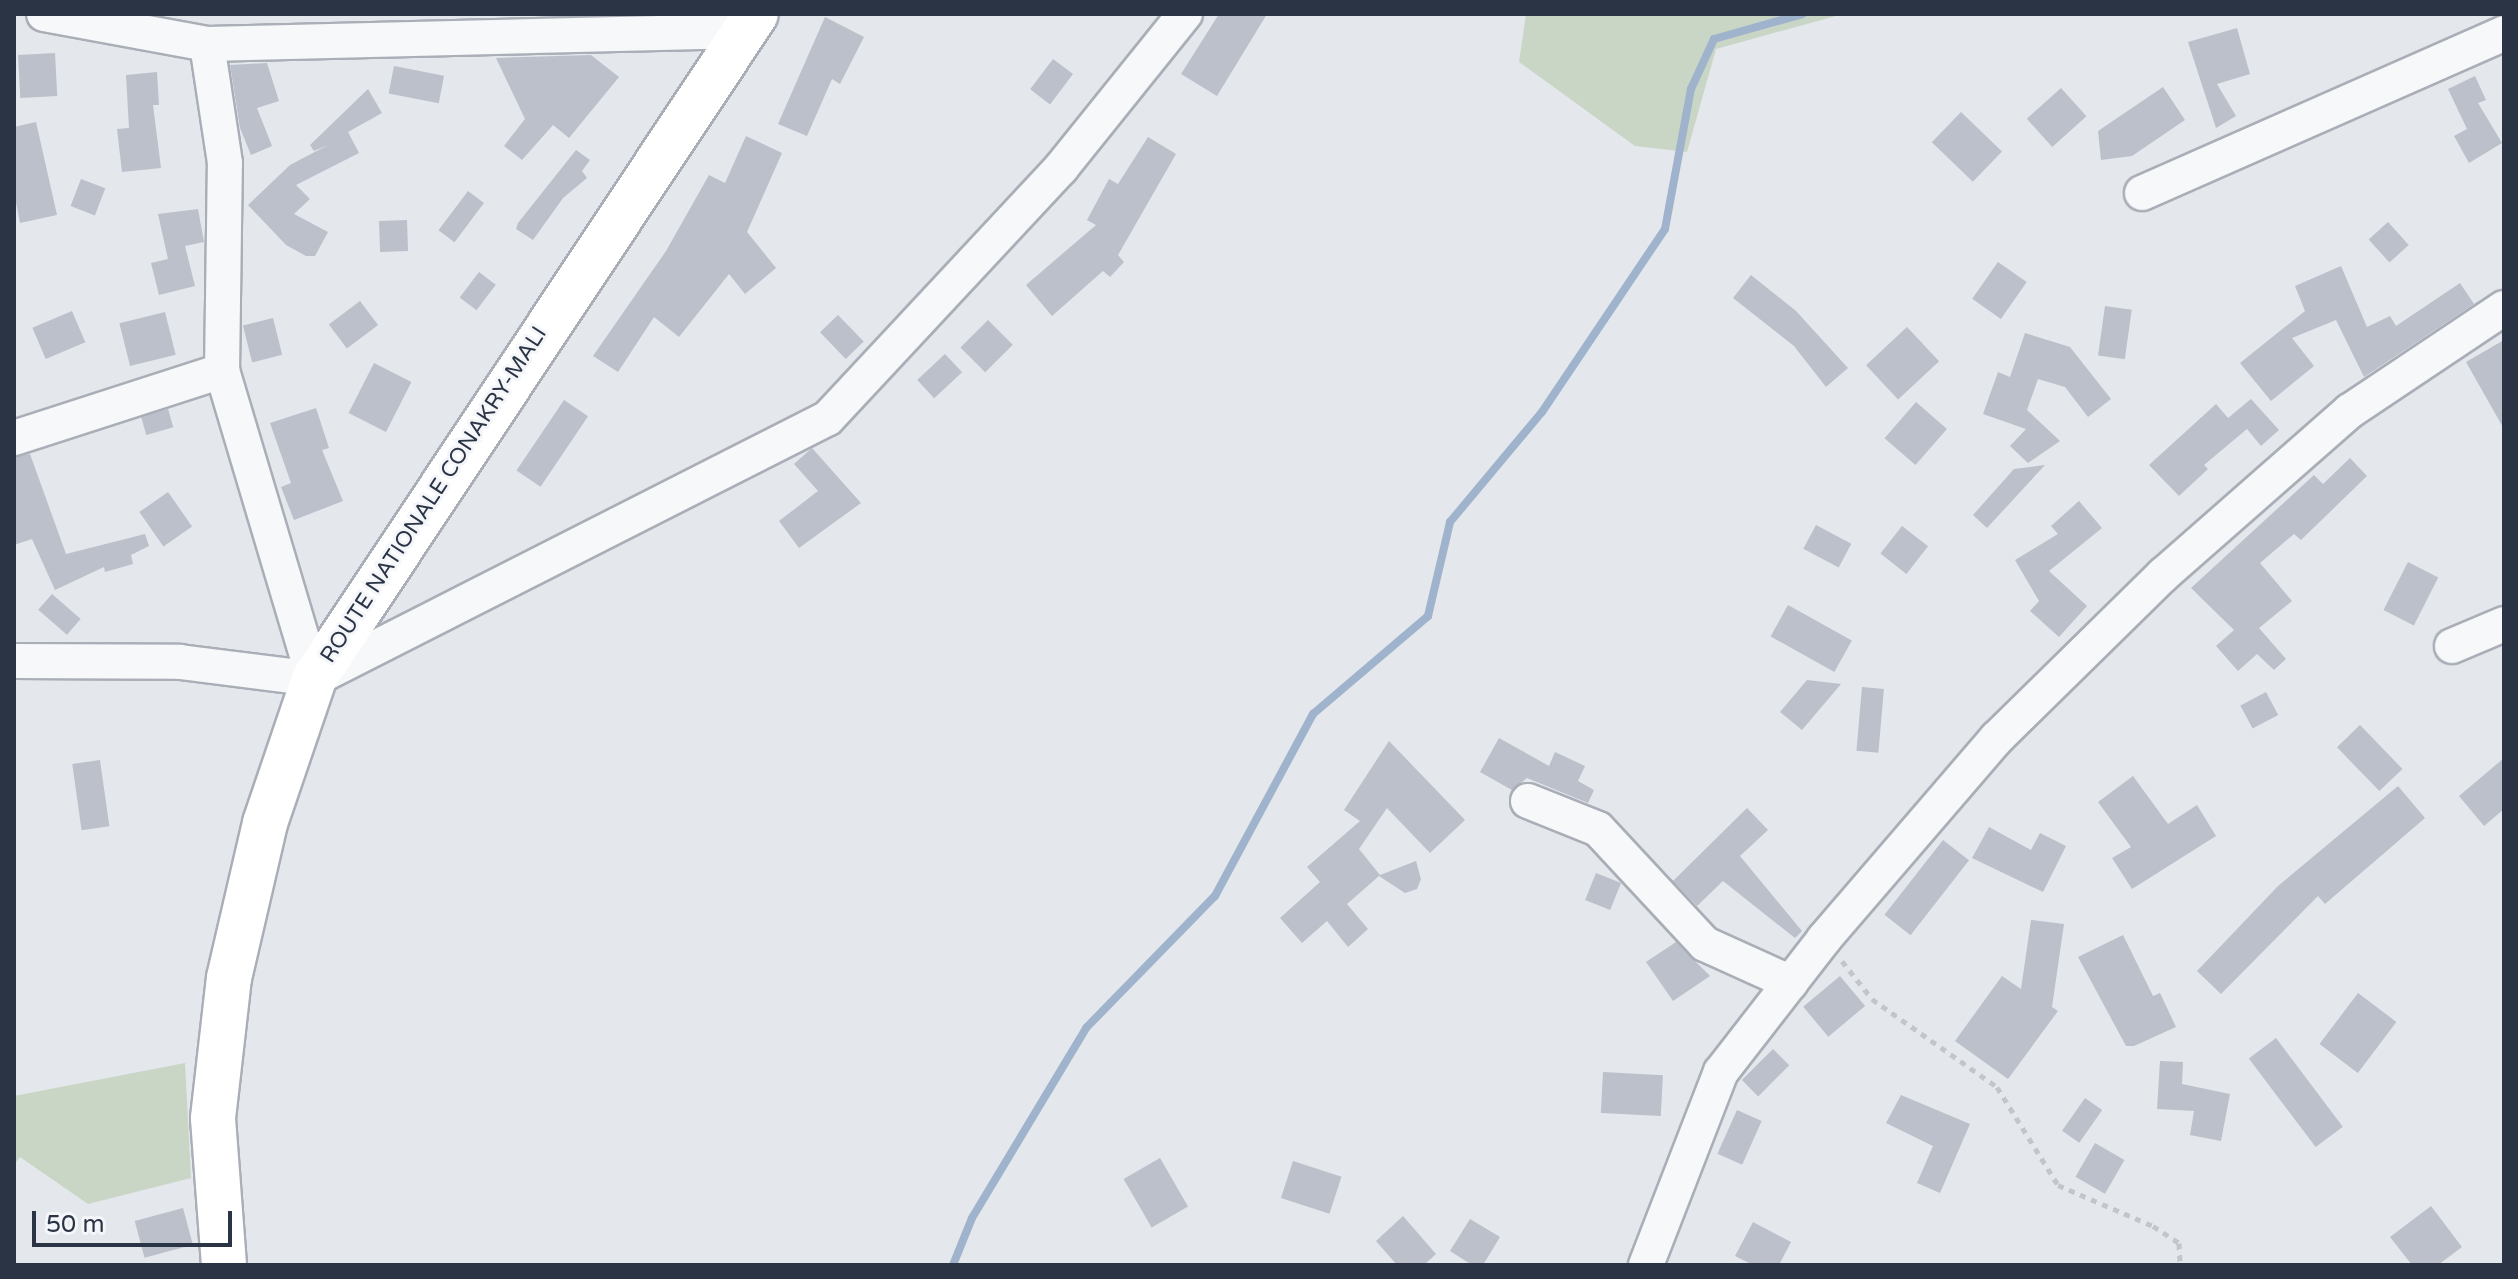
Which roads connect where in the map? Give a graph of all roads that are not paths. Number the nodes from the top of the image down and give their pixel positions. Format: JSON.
{"nodes":[{"id":1,"x":44,"y":14,"type":"edge"},
{"id":2,"x":1185,"y":14,"type":"edge"},
{"id":3,"x":137,"y":22,"type":"edge"},
{"id":4,"x":750,"y":22,"type":"edge"},
{"id":5,"x":2504,"y":33,"type":"edge"},
{"id":6,"x":207,"y":44,"type":"junction"},
{"id":7,"x":2142,"y":193,"type":"dead end"},
{"id":8,"x":2504,"y":308,"type":"edge"},
{"id":9,"x":222,"y":371,"type":"junction"},
{"id":10,"x":14,"y":438,"type":"edge"},
{"id":11,"x":2504,"y":624,"type":"edge"},
{"id":12,"x":2452,"y":646,"type":"dead end"},
{"id":13,"x":14,"y":661,"type":"edge"},
{"id":14,"x":314,"y":679,"type":"junction"},
{"id":15,"x":1528,"y":801,"type":"dead end"},
{"id":16,"x":1791,"y":983,"type":"junction"},
{"id":17,"x":224,"y":1265,"type":"edge"},
{"id":18,"x":1646,"y":1265,"type":"edge"}],
"edges":[{"from":1,"to":3,"type":"street"},
{"from":2,"to":14,"type":"street"},
{"from":3,"to":6,"type":"street"},
{"from":4,"to":6,"type":"street"},
{"from":4,"to":14,"type":"highway","name":"ROUTE NATIONALE CONAKRY-MALI"},
{"from":5,"to":7,"type":"street"},
{"from":6,"to":9,"type":"street"},
{"from":8,"to":16,"type":"street"},
{"from":9,"to":10,"type":"street"},
{"from":9,"to":14,"type":"street"},
{"from":11,"to":12,"type":"street"},
{"from":13,"to":14,"type":"street"},
{"from":14,"to":17,"type":"highway","name":"ROUTE NATIONALE CONAKRY-MALI"},
{"from":15,"to":16,"type":"street"},
{"from":16,"to":18,"type":"street"}]}
